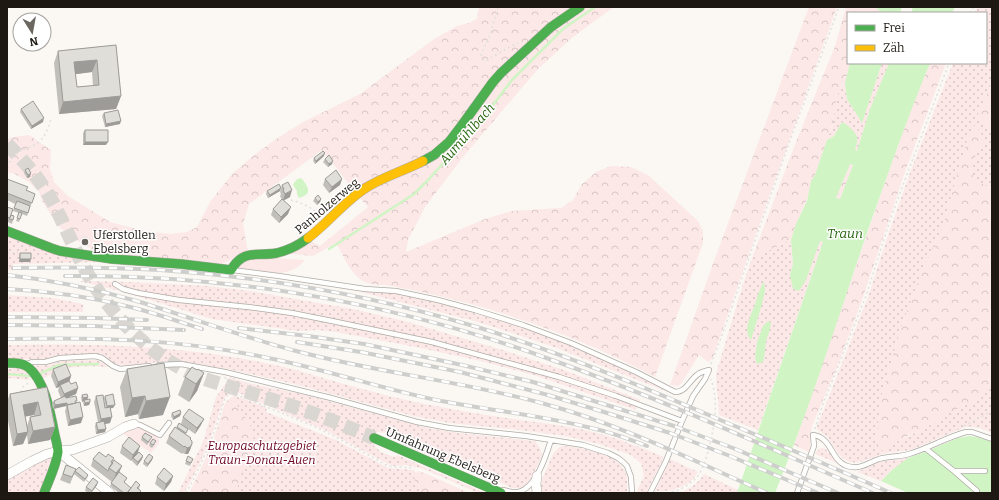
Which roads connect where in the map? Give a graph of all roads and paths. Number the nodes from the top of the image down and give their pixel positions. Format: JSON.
{"nodes":[{"id":1,"x":498,"y":7,"type":"edge"},
{"id":2,"x":580,"y":7,"type":"edge"},
{"id":3,"x":839,"y":7,"type":"edge"},
{"id":4,"x":520,"y":42,"type":"dead end"},
{"id":5,"x":949,"y":64,"type":"edge"},
{"id":6,"x":52,"y":118,"type":"dead end"},
{"id":7,"x":7,"y":167,"type":"edge"},
{"id":8,"x":291,"y":200,"type":"dead end"},
{"id":9,"x":320,"y":215,"type":"dead end"},
{"id":10,"x":7,"y":231,"type":"edge"},
{"id":11,"x":7,"y":253,"type":"edge"},
{"id":12,"x":18,"y":253,"type":"edge"},
{"id":13,"x":231,"y":270,"type":"junction"},
{"id":14,"x":115,"y":284,"type":"dead end"},
{"id":15,"x":37,"y":345,"type":"dead end"},
{"id":16,"x":37,"y":359,"type":"dead end"},
{"id":17,"x":7,"y":363,"type":"edge"},
{"id":18,"x":29,"y":368,"type":"junction"},
{"id":19,"x":708,"y":371,"type":"junction"},
{"id":20,"x":225,"y":372,"type":"junction"},
{"id":21,"x":34,"y":381,"type":"junction"},
{"id":22,"x":353,"y":387,"type":"dead end"},
{"id":23,"x":21,"y":394,"type":"edge"},
{"id":24,"x":232,"y":394,"type":"junction"},
{"id":25,"x":342,"y":396,"type":"dead end"},
{"id":26,"x":992,"y":411,"type":"edge"},
{"id":27,"x":682,"y":421,"type":"junction"},
{"id":28,"x":169,"y":423,"type":"dead end"},
{"id":29,"x":134,"y":424,"type":"joint"},
{"id":30,"x":959,"y":434,"type":"junction"},
{"id":31,"x":813,"y":435,"type":"junction"},
{"id":32,"x":374,"y":438,"type":"tunnel mouth"},
{"id":33,"x":992,"y":439,"type":"edge"},
{"id":34,"x":550,"y":440,"type":"junction"},
{"id":35,"x":925,"y":448,"type":"junction"},
{"id":36,"x":58,"y":451,"type":"junction"},
{"id":37,"x":418,"y":469,"type":"dead end"},
{"id":38,"x":954,"y":471,"type":"junction"},
{"id":39,"x":985,"y":471,"type":"dead end"},
{"id":40,"x":7,"y":475,"type":"edge"},
{"id":41,"x":537,"y":476,"type":"junction"},
{"id":42,"x":480,"y":484,"type":"junction"},
{"id":43,"x":977,"y":491,"type":"dead end"},
{"id":44,"x":44,"y":493,"type":"edge"},
{"id":45,"x":110,"y":493,"type":"edge"},
{"id":46,"x":186,"y":493,"type":"edge"},
{"id":47,"x":501,"y":493,"type":"edge"},
{"id":48,"x":537,"y":493,"type":"edge"},
{"id":49,"x":632,"y":493,"type":"edge"},
{"id":50,"x":650,"y":493,"type":"edge"},
{"id":51,"x":667,"y":493,"type":"edge"},
{"id":52,"x":797,"y":493,"type":"edge"}],
"edges":[{"from":1,"to":4,"type":"path"},
{"from":2,"to":13,"type":"street","name":"Panholzerweg"},
{"from":3,"to":19,"type":"path"},
{"from":5,"to":31,"type":"path"},
{"from":6,"to":7,"type":"path"},
{"from":8,"to":9,"type":"path"},
{"from":10,"to":13,"type":"street"},
{"from":11,"to":12,"type":"path"},
{"from":13,"to":19,"type":"lane"},
{"from":14,"to":27,"type":"lane"},
{"from":15,"to":16,"type":"path"},
{"from":17,"to":18,"type":"street"},
{"from":18,"to":20,"type":"lane"},
{"from":18,"to":21,"type":"street"},
{"from":19,"to":27,"type":"lane"},
{"from":19,"to":51,"type":"path"},
{"from":20,"to":24,"type":"path"},
{"from":20,"to":34,"type":"lane"},
{"from":21,"to":23,"type":"path"},
{"from":21,"to":36,"type":"street"},
{"from":22,"to":25,"type":"path"},
{"from":24,"to":37,"type":"path"},
{"from":24,"to":46,"type":"path"},
{"from":26,"to":30,"type":"path"},
{"from":27,"to":50,"type":"lane"},
{"from":28,"to":29,"type":"lane"},
{"from":29,"to":36,"type":"street"},
{"from":30,"to":33,"type":"lane"},
{"from":30,"to":35,"type":"lane"},
{"from":31,"to":35,"type":"lane"},
{"from":31,"to":52,"type":"lane"},
{"from":32,"to":42,"type":"street","name":"Umfahrung Ebelsberg"},
{"from":34,"to":41,"type":"lane"},
{"from":34,"to":49,"type":"lane"},
{"from":35,"to":38,"type":"lane"},
{"from":36,"to":40,"type":"street"},
{"from":36,"to":44,"type":"street"},
{"from":36,"to":45,"type":"street"},
{"from":38,"to":39,"type":"lane"},
{"from":38,"to":43,"type":"lane"},
{"from":41,"to":42,"type":"lane"},
{"from":41,"to":48,"type":"street"},
{"from":42,"to":47,"type":"street","name":"Umfahrung Ebelsberg"}]}
